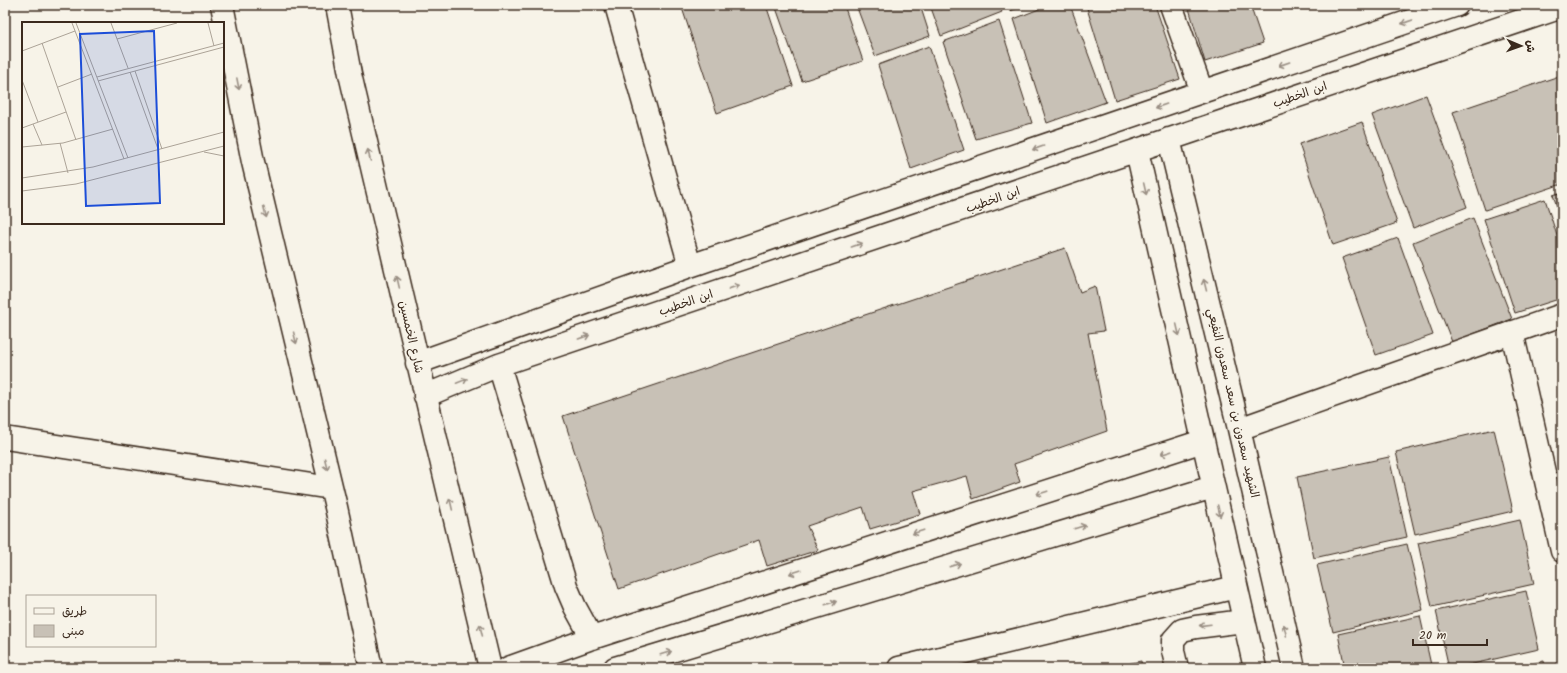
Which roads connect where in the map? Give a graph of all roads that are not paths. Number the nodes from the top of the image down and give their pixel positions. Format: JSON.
{"nodes":[{"id":1,"x":222,"y":5,"type":"edge"},
{"id":2,"x":337,"y":5,"type":"edge"},
{"id":3,"x":616,"y":5,"type":"edge"},
{"id":4,"x":1171,"y":5,"type":"edge"},
{"id":5,"x":1457,"y":5,"type":"edge"},
{"id":6,"x":1562,"y":7,"type":"edge"},
{"id":7,"x":1202,"y":92,"type":"junction"},
{"id":8,"x":1169,"y":139,"type":"junction"},
{"id":9,"x":1137,"y":151,"type":"junction"},
{"id":10,"x":690,"y":266,"type":"junction"},
{"id":11,"x":1562,"y":315,"type":"edge"},
{"id":12,"x":1512,"y":332,"type":"junction"},
{"id":13,"x":417,"y":363,"type":"junction"},
{"id":14,"x":499,"y":365,"type":"junction"},
{"id":15,"x":426,"y":396,"type":"junction"},
{"id":16,"x":1239,"y":428,"type":"junction"},
{"id":17,"x":5,"y":438,"type":"edge"},
{"id":18,"x":1203,"y":441,"type":"junction"},
{"id":19,"x":1213,"y":487,"type":"junction"},
{"id":20,"x":332,"y":488,"type":"junction"},
{"id":21,"x":1562,"y":551,"type":"edge"},
{"id":22,"x":1236,"y":587,"type":"junction"},
{"id":23,"x":1244,"y":621,"type":"junction"},
{"id":24,"x":592,"y":638,"type":"junction"},
{"id":25,"x":371,"y":668,"type":"edge"},
{"id":26,"x":490,"y":668,"type":"edge"},
{"id":27,"x":508,"y":668,"type":"edge"},
{"id":28,"x":615,"y":668,"type":"edge"},
{"id":29,"x":899,"y":668,"type":"edge"},
{"id":30,"x":1177,"y":668,"type":"edge"},
{"id":31,"x":1255,"y":668,"type":"edge"},
{"id":32,"x":1294,"y":668,"type":"edge"}],
"edges":[{"from":1,"to":20,"type":"street","one_way":true},
{"from":13,"to":2,"type":"street","name":"شارع الخمسين","one_way":true},
{"from":3,"to":10,"type":"street"},
{"from":4,"to":7,"type":"street"},
{"from":5,"to":7,"type":"street","one_way":true},
{"from":6,"to":8,"type":"street","name":"ابن الخطيب"},
{"from":7,"to":10,"type":"street","one_way":true},
{"from":8,"to":9,"type":"street","name":"ابن الخطيب"},
{"from":16,"to":8,"type":"street","name":"الشهيد سعدون بن سعد سعدون النفيعي","one_way":true},
{"from":14,"to":9,"type":"street","name":"ابن الخطيب","one_way":true},
{"from":9,"to":18,"type":"street","one_way":true},
{"from":10,"to":13,"type":"street"},
{"from":11,"to":12,"type":"street"},
{"from":12,"to":16,"type":"street"},
{"from":12,"to":21,"type":"street"},
{"from":13,"to":15,"type":"street","name":"شارع الخمسين"},
{"from":15,"to":14,"type":"street","name":"ابن الخطيب","one_way":true},
{"from":14,"to":24,"type":"street"},
{"from":26,"to":15,"type":"street","name":"شارع الخمسين","one_way":true},
{"from":32,"to":16,"type":"street","name":"الشهيد سعدون بن سعد سعدون النفيعي","one_way":true},
{"from":17,"to":20,"type":"street"},
{"from":18,"to":19,"type":"street"},
{"from":18,"to":24,"type":"street","one_way":true},
{"from":19,"to":22,"type":"street","one_way":true},
{"from":28,"to":19,"type":"street","one_way":true},
{"from":20,"to":25,"type":"street"},
{"from":22,"to":23,"type":"street"},
{"from":22,"to":29,"type":"street"},
{"from":23,"to":30,"type":"street","one_way":true},
{"from":23,"to":31,"type":"street"},
{"from":24,"to":27,"type":"street"}]}
